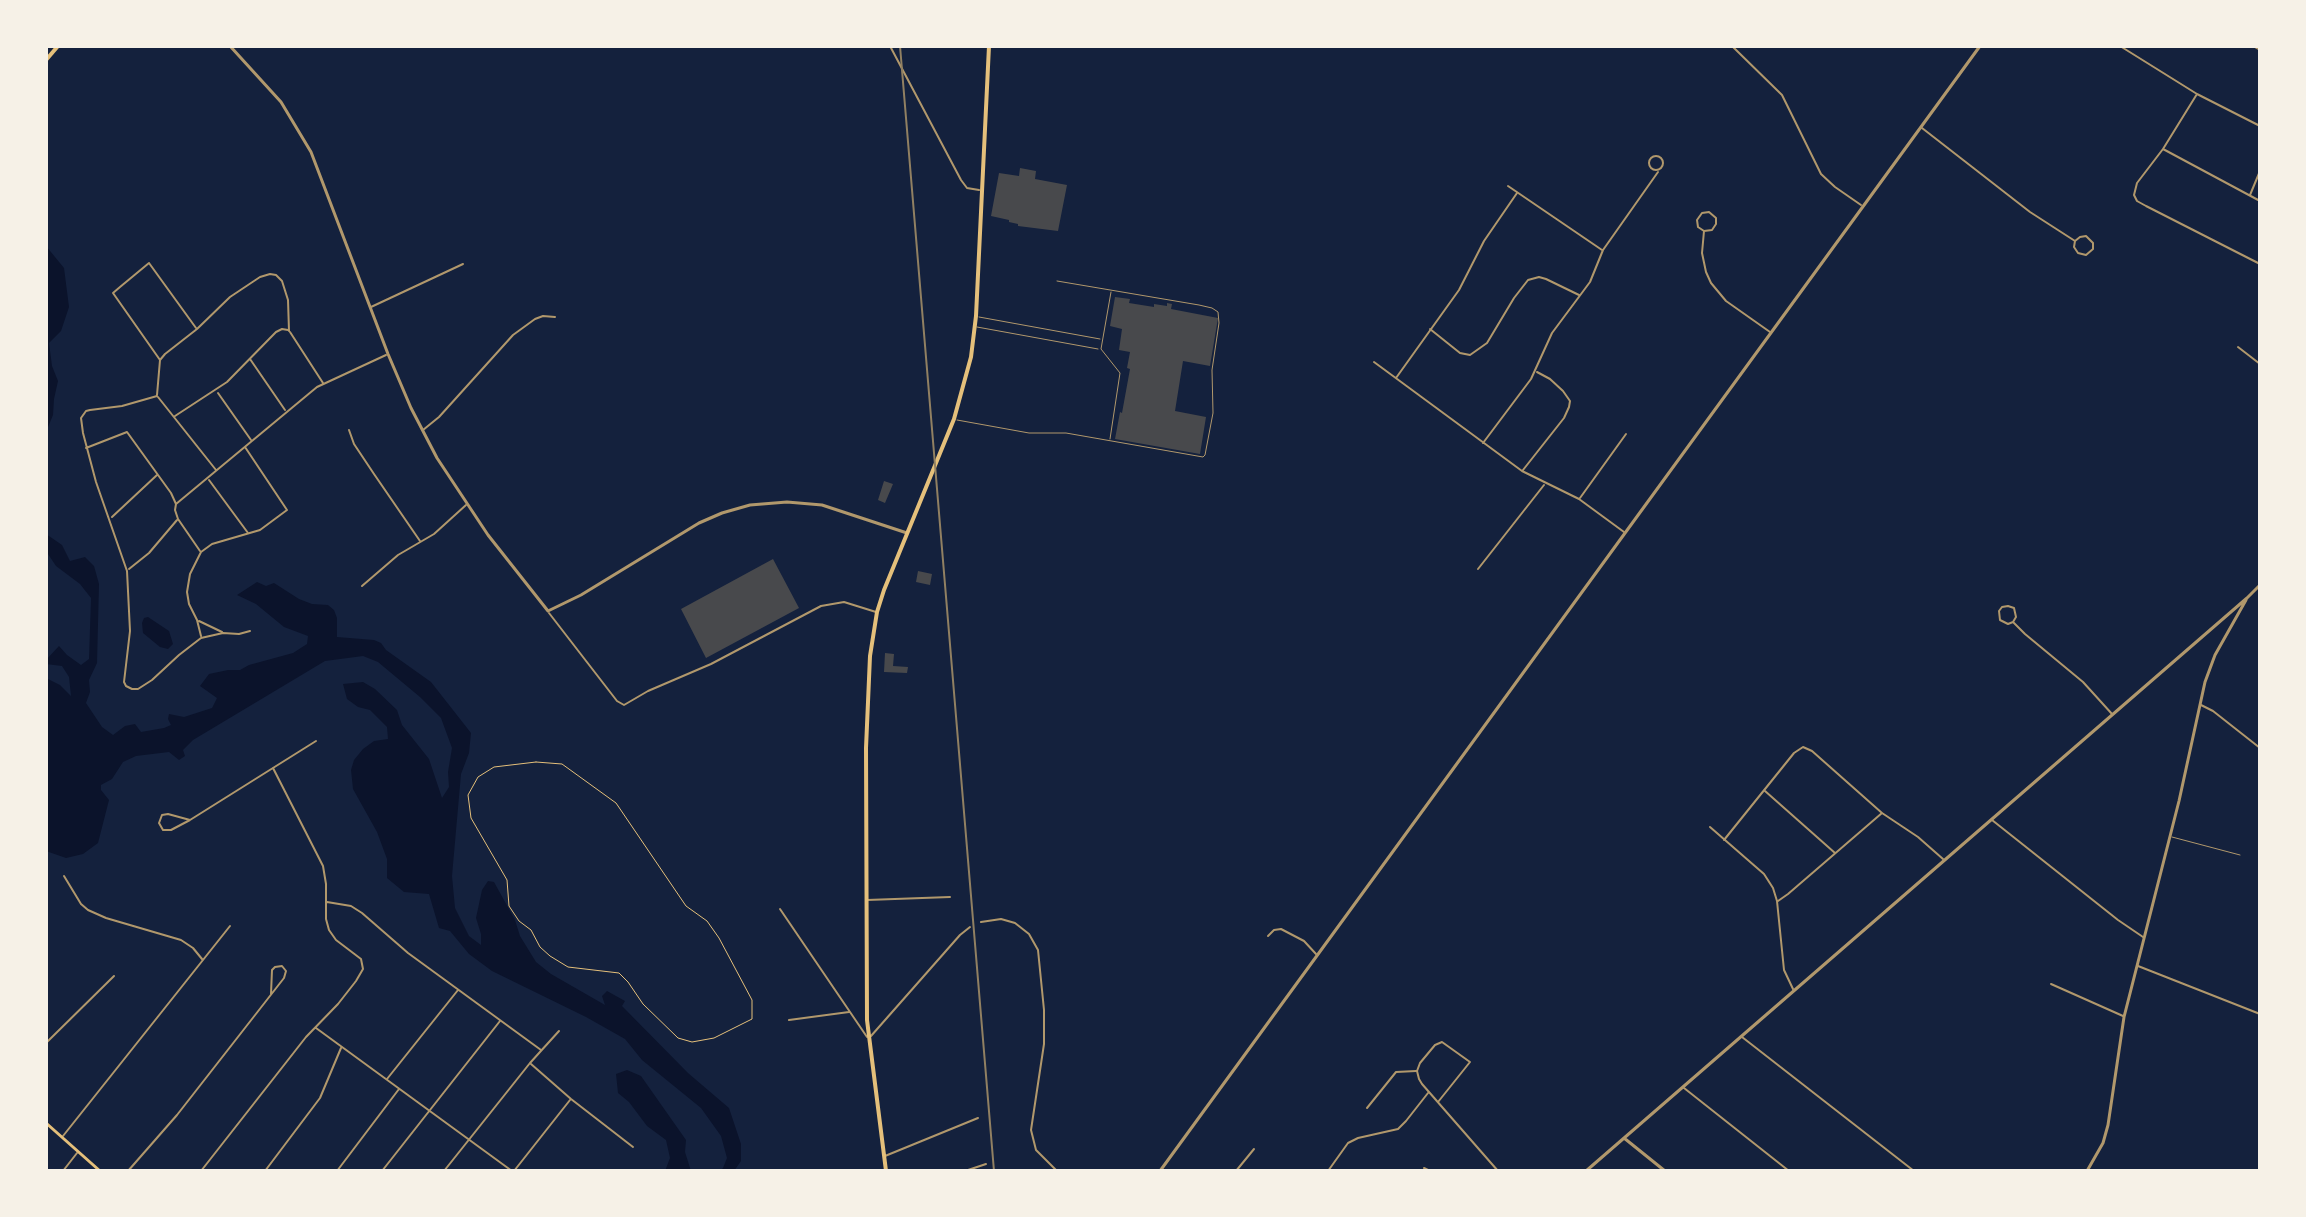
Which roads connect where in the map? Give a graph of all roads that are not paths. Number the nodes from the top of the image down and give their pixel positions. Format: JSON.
{"nodes":[{"id":1,"x":58,"y":46,"type":"edge"},
{"id":2,"x":230,"y":46,"type":"edge"},
{"id":3,"x":890,"y":46,"type":"edge"},
{"id":4,"x":989,"y":46,"type":"edge"},
{"id":5,"x":1732,"y":46,"type":"edge"},
{"id":6,"x":1980,"y":46,"type":"edge"},
{"id":7,"x":2120,"y":46,"type":"edge"},
{"id":8,"x":2253,"y":46,"type":"edge"},
{"id":9,"x":2260,"y":50,"type":"edge"},
{"id":10,"x":46,"y":60,"type":"edge"},
{"id":11,"x":2197,"y":94,"type":"junction"},
{"id":12,"x":2260,"y":126,"type":"edge"},
{"id":13,"x":1921,"y":127,"type":"junction"},
{"id":14,"x":2163,"y":149,"type":"junction"},
{"id":15,"x":2260,"y":171,"type":"edge"},
{"id":16,"x":1658,"y":172,"type":"dead end"},
{"id":17,"x":1508,"y":186,"type":"dead end"},
{"id":18,"x":980,"y":190,"type":"junction"},
{"id":19,"x":1517,"y":193,"type":"junction"},
{"id":20,"x":2250,"y":195,"type":"junction"},
{"id":21,"x":2260,"y":201,"type":"edge"},
{"id":22,"x":1862,"y":206,"type":"junction"},
{"id":23,"x":1704,"y":231,"type":"junction"},
{"id":24,"x":2075,"y":241,"type":"junction"},
{"id":25,"x":1603,"y":250,"type":"junction"},
{"id":26,"x":463,"y":264,"type":"dead end"},
{"id":27,"x":2260,"y":264,"type":"edge"},
{"id":28,"x":1057,"y":281,"type":"dead end"},
{"id":29,"x":1112,"y":290,"type":"junction"},
{"id":30,"x":1580,"y":295,"type":"junction"},
{"id":31,"x":370,"y":307,"type":"junction"},
{"id":32,"x":976,"y":316,"type":"junction"},
{"id":33,"x":555,"y":317,"type":"dead end"},
{"id":34,"x":975,"y":327,"type":"junction"},
{"id":35,"x":197,"y":329,"type":"junction"},
{"id":36,"x":1430,"y":329,"type":"junction"},
{"id":37,"x":289,"y":331,"type":"junction"},
{"id":38,"x":1771,"y":333,"type":"junction"},
{"id":39,"x":1103,"y":340,"type":"junction"},
{"id":40,"x":2238,"y":347,"type":"dead end"},
{"id":41,"x":1101,"y":349,"type":"junction"},
{"id":42,"x":388,"y":354,"type":"junction"},
{"id":43,"x":250,"y":359,"type":"junction"},
{"id":44,"x":160,"y":360,"type":"junction"},
{"id":45,"x":1374,"y":362,"type":"dead end"},
{"id":46,"x":2260,"y":364,"type":"edge"},
{"id":47,"x":1536,"y":371,"type":"junction"},
{"id":48,"x":1396,"y":379,"type":"junction"},
{"id":49,"x":323,"y":383,"type":"junction"},
{"id":50,"x":216,"y":391,"type":"junction"},
{"id":51,"x":157,"y":396,"type":"junction"},
{"id":52,"x":286,"y":411,"type":"junction"},
{"id":53,"x":175,"y":416,"type":"junction"},
{"id":54,"x":954,"y":419,"type":"junction"},
{"id":55,"x":349,"y":430,"type":"dead end"},
{"id":56,"x":422,"y":431,"type":"junction"},
{"id":57,"x":1626,"y":434,"type":"dead end"},
{"id":58,"x":251,"y":441,"type":"junction"},
{"id":59,"x":1109,"y":441,"type":"junction"},
{"id":60,"x":1483,"y":443,"type":"junction"},
{"id":61,"x":245,"y":447,"type":"junction"},
{"id":62,"x":86,"y":448,"type":"junction"},
{"id":63,"x":217,"y":471,"type":"junction"},
{"id":64,"x":1522,"y":471,"type":"junction"},
{"id":65,"x":158,"y":474,"type":"junction"},
{"id":66,"x":208,"y":478,"type":"junction"},
{"id":67,"x":1545,"y":484,"type":"junction"},
{"id":68,"x":1579,"y":499,"type":"junction"},
{"id":69,"x":176,"y":504,"type":"junction"},
{"id":70,"x":467,"y":504,"type":"junction"},
{"id":71,"x":110,"y":518,"type":"junction"},
{"id":72,"x":178,"y":519,"type":"junction"},
{"id":73,"x":907,"y":533,"type":"junction"},
{"id":74,"x":1625,"y":533,"type":"junction"},
{"id":75,"x":248,"y":534,"type":"junction"},
{"id":76,"x":421,"y":542,"type":"junction"},
{"id":77,"x":201,"y":552,"type":"junction"},
{"id":78,"x":1478,"y":569,"type":"dead end"},
{"id":79,"x":127,"y":571,"type":"junction"},
{"id":80,"x":2260,"y":585,"type":"edge"},
{"id":81,"x":362,"y":586,"type":"dead end"},
{"id":82,"x":2247,"y":598,"type":"junction"},
{"id":83,"x":548,"y":611,"type":"junction"},
{"id":84,"x":877,"y":612,"type":"junction"},
{"id":85,"x":197,"y":620,"type":"junction"},
{"id":86,"x":2013,"y":622,"type":"junction"},
{"id":87,"x":250,"y":631,"type":"dead end"},
{"id":88,"x":223,"y":633,"type":"junction"},
{"id":89,"x":201,"y":638,"type":"junction"},
{"id":90,"x":2199,"y":705,"type":"junction"},
{"id":91,"x":2113,"y":715,"type":"junction"},
{"id":92,"x":316,"y":741,"type":"dead end"},
{"id":93,"x":2260,"y":748,"type":"edge"},
{"id":94,"x":273,"y":768,"type":"junction"},
{"id":95,"x":1764,"y":790,"type":"junction"},
{"id":96,"x":1882,"y":813,"type":"junction"},
{"id":97,"x":1991,"y":819,"type":"junction"},
{"id":98,"x":190,"y":820,"type":"junction"},
{"id":99,"x":1710,"y":827,"type":"dead end"},
{"id":100,"x":2170,"y":836,"type":"junction"},
{"id":101,"x":1724,"y":840,"type":"junction"},
{"id":102,"x":1836,"y":853,"type":"junction"},
{"id":103,"x":2240,"y":855,"type":"dead end"},
{"id":104,"x":1944,"y":859,"type":"junction"},
{"id":105,"x":64,"y":876,"type":"dead end"},
{"id":106,"x":950,"y":897,"type":"dead end"},
{"id":107,"x":866,"y":900,"type":"junction"},
{"id":108,"x":1777,"y":901,"type":"junction"},
{"id":109,"x":327,"y":902,"type":"junction"},
{"id":110,"x":780,"y":909,"type":"dead end"},
{"id":111,"x":981,"y":922,"type":"dead end"},
{"id":112,"x":230,"y":926,"type":"dead end"},
{"id":113,"x":970,"y":927,"type":"dead end"},
{"id":114,"x":1268,"y":936,"type":"dead end"},
{"id":115,"x":2143,"y":937,"type":"junction"},
{"id":116,"x":1318,"y":956,"type":"junction"},
{"id":117,"x":202,"y":960,"type":"junction"},
{"id":118,"x":2137,"y":965,"type":"junction"},
{"id":119,"x":114,"y":976,"type":"dead end"},
{"id":120,"x":2051,"y":984,"type":"dead end"},
{"id":121,"x":458,"y":990,"type":"junction"},
{"id":122,"x":1794,"y":990,"type":"junction"},
{"id":123,"x":271,"y":994,"type":"junction"},
{"id":124,"x":850,"y":1012,"type":"junction"},
{"id":125,"x":2260,"y":1014,"type":"edge"},
{"id":126,"x":2124,"y":1017,"type":"junction"},
{"id":127,"x":500,"y":1020,"type":"junction"},
{"id":128,"x":789,"y":1020,"type":"dead end"},
{"id":129,"x":315,"y":1028,"type":"junction"},
{"id":130,"x":559,"y":1031,"type":"dead end"},
{"id":131,"x":1741,"y":1036,"type":"junction"},
{"id":132,"x":868,"y":1039,"type":"junction"},
{"id":133,"x":46,"y":1043,"type":"edge"},
{"id":134,"x":341,"y":1048,"type":"junction"},
{"id":135,"x":541,"y":1050,"type":"junction"},
{"id":136,"x":530,"y":1063,"type":"junction"},
{"id":137,"x":1417,"y":1071,"type":"junction"},
{"id":138,"x":387,"y":1080,"type":"junction"},
{"id":139,"x":1683,"y":1087,"type":"junction"},
{"id":140,"x":399,"y":1089,"type":"junction"},
{"id":141,"x":1429,"y":1092,"type":"junction"},
{"id":142,"x":571,"y":1099,"type":"junction"},
{"id":143,"x":1438,"y":1102,"type":"junction"},
{"id":144,"x":1367,"y":1108,"type":"dead end"},
{"id":145,"x":429,"y":1112,"type":"junction"},
{"id":146,"x":978,"y":1118,"type":"dead end"},
{"id":147,"x":46,"y":1123,"type":"edge"},
{"id":148,"x":62,"y":1137,"type":"junction"},
{"id":149,"x":1624,"y":1138,"type":"junction"},
{"id":150,"x":469,"y":1140,"type":"junction"},
{"id":151,"x":633,"y":1147,"type":"dead end"},
{"id":152,"x":1254,"y":1149,"type":"dead end"},
{"id":153,"x":78,"y":1152,"type":"junction"},
{"id":154,"x":884,"y":1157,"type":"junction"},
{"id":155,"x":986,"y":1164,"type":"dead end"},
{"id":156,"x":1424,"y":1168,"type":"dead end"},
{"id":157,"x":63,"y":1171,"type":"edge"},
{"id":158,"x":100,"y":1171,"type":"edge"},
{"id":159,"x":128,"y":1171,"type":"edge"},
{"id":160,"x":201,"y":1171,"type":"edge"},
{"id":161,"x":265,"y":1171,"type":"edge"},
{"id":162,"x":337,"y":1171,"type":"edge"},
{"id":163,"x":382,"y":1171,"type":"edge"},
{"id":164,"x":444,"y":1171,"type":"edge"},
{"id":165,"x":513,"y":1171,"type":"edge"},
{"id":166,"x":886,"y":1171,"type":"edge"},
{"id":167,"x":965,"y":1171,"type":"edge"},
{"id":168,"x":1057,"y":1171,"type":"edge"},
{"id":169,"x":1160,"y":1171,"type":"edge"},
{"id":170,"x":1236,"y":1171,"type":"edge"},
{"id":171,"x":1328,"y":1171,"type":"edge"},
{"id":172,"x":1430,"y":1171,"type":"edge"},
{"id":173,"x":1498,"y":1171,"type":"edge"},
{"id":174,"x":1586,"y":1171,"type":"edge"},
{"id":175,"x":1665,"y":1171,"type":"edge"},
{"id":176,"x":1789,"y":1171,"type":"edge"},
{"id":177,"x":1914,"y":1171,"type":"edge"},
{"id":178,"x":2087,"y":1171,"type":"edge"}],
"edges":[{"from":1,"to":10,"type":"main road"},
{"from":2,"to":31,"type":"street"},
{"from":3,"to":18,"type":"street"},
{"from":4,"to":18,"type":"main road"},
{"from":5,"to":22,"type":"street"},
{"from":6,"to":13,"type":"street"},
{"from":7,"to":11,"type":"street"},
{"from":8,"to":9,"type":"street"},
{"from":11,"to":12,"type":"street"},
{"from":11,"to":14,"type":"street"},
{"from":13,"to":22,"type":"street"},
{"from":13,"to":24,"type":"street"},
{"from":14,"to":20,"type":"street"},
{"from":14,"to":27,"type":"street"},
{"from":15,"to":20,"type":"street"},
{"from":16,"to":25,"type":"street"},
{"from":17,"to":19,"type":"street"},
{"from":18,"to":32,"type":"main road"},
{"from":19,"to":25,"type":"street"},
{"from":19,"to":36,"type":"street"},
{"from":20,"to":21,"type":"street"},
{"from":22,"to":38,"type":"street"},
{"from":23,"to":23,"type":"street"},
{"from":23,"to":38,"type":"street"},
{"from":24,"to":24,"type":"street"},
{"from":25,"to":30,"type":"street"},
{"from":26,"to":31,"type":"street"},
{"from":28,"to":29,"type":"lane"},
{"from":29,"to":39,"type":"lane"},
{"from":29,"to":59,"type":"lane"},
{"from":30,"to":36,"type":"street"},
{"from":30,"to":47,"type":"street"},
{"from":31,"to":42,"type":"street"},
{"from":32,"to":34,"type":"main road"},
{"from":32,"to":39,"type":"lane"},
{"from":33,"to":56,"type":"street"},
{"from":34,"to":41,"type":"lane"},
{"from":34,"to":54,"type":"main road"},
{"from":35,"to":37,"type":"street"},
{"from":35,"to":44,"type":"street"},
{"from":35,"to":44,"type":"street"},
{"from":36,"to":48,"type":"street"},
{"from":37,"to":43,"type":"street"},
{"from":37,"to":49,"type":"street"},
{"from":38,"to":74,"type":"street"},
{"from":39,"to":41,"type":"lane"},
{"from":40,"to":46,"type":"street"},
{"from":41,"to":59,"type":"lane"},
{"from":42,"to":49,"type":"street"},
{"from":42,"to":56,"type":"street"},
{"from":43,"to":50,"type":"street"},
{"from":43,"to":52,"type":"street"},
{"from":44,"to":51,"type":"street"},
{"from":45,"to":48,"type":"street"},
{"from":47,"to":60,"type":"street"},
{"from":47,"to":64,"type":"street"},
{"from":48,"to":60,"type":"street"},
{"from":49,"to":52,"type":"street"},
{"from":50,"to":53,"type":"street"},
{"from":50,"to":58,"type":"street"},
{"from":51,"to":53,"type":"street"},
{"from":51,"to":62,"type":"street"},
{"from":52,"to":58,"type":"street"},
{"from":53,"to":63,"type":"street"},
{"from":54,"to":59,"type":"lane"},
{"from":54,"to":73,"type":"main road"},
{"from":55,"to":76,"type":"street"},
{"from":56,"to":70,"type":"street"},
{"from":57,"to":68,"type":"street"},
{"from":58,"to":61,"type":"street"},
{"from":60,"to":64,"type":"street"},
{"from":61,"to":63,"type":"street"},
{"from":61,"to":75,"type":"street"},
{"from":62,"to":65,"type":"street"},
{"from":62,"to":71,"type":"street"},
{"from":63,"to":66,"type":"street"},
{"from":64,"to":67,"type":"street"},
{"from":65,"to":69,"type":"street"},
{"from":65,"to":71,"type":"street"},
{"from":66,"to":69,"type":"street"},
{"from":66,"to":75,"type":"street"},
{"from":67,"to":68,"type":"street"},
{"from":67,"to":78,"type":"street"},
{"from":68,"to":74,"type":"street"},
{"from":69,"to":72,"type":"street"},
{"from":70,"to":76,"type":"street"},
{"from":70,"to":83,"type":"street"},
{"from":71,"to":79,"type":"street"},
{"from":72,"to":77,"type":"street"},
{"from":72,"to":79,"type":"street"},
{"from":73,"to":83,"type":"street"},
{"from":73,"to":84,"type":"main road"},
{"from":74,"to":116,"type":"street"},
{"from":75,"to":77,"type":"street"},
{"from":76,"to":81,"type":"street"},
{"from":77,"to":85,"type":"street"},
{"from":79,"to":89,"type":"street"},
{"from":80,"to":82,"type":"street"},
{"from":82,"to":90,"type":"street"},
{"from":82,"to":91,"type":"street"},
{"from":83,"to":84,"type":"street"},
{"from":84,"to":107,"type":"main road"},
{"from":85,"to":88,"type":"street"},
{"from":85,"to":89,"type":"street"},
{"from":86,"to":86,"type":"street"},
{"from":86,"to":91,"type":"street"},
{"from":87,"to":88,"type":"street"},
{"from":88,"to":89,"type":"street"},
{"from":90,"to":93,"type":"street"},
{"from":90,"to":100,"type":"street"},
{"from":91,"to":97,"type":"street"},
{"from":92,"to":94,"type":"street"},
{"from":94,"to":98,"type":"street"},
{"from":94,"to":109,"type":"street"},
{"from":95,"to":96,"type":"street"},
{"from":95,"to":101,"type":"street"},
{"from":95,"to":102,"type":"street"},
{"from":96,"to":102,"type":"street"},
{"from":96,"to":104,"type":"street"},
{"from":97,"to":104,"type":"street"},
{"from":97,"to":115,"type":"street"},
{"from":98,"to":98,"type":"street"},
{"from":99,"to":101,"type":"street"},
{"from":100,"to":103,"type":"lane"},
{"from":100,"to":115,"type":"street"},
{"from":101,"to":108,"type":"street"},
{"from":102,"to":108,"type":"street"},
{"from":104,"to":122,"type":"street"},
{"from":105,"to":117,"type":"street"},
{"from":106,"to":107,"type":"street"},
{"from":107,"to":132,"type":"main road"},
{"from":108,"to":122,"type":"street"},
{"from":109,"to":121,"type":"street"},
{"from":109,"to":129,"type":"street"},
{"from":110,"to":124,"type":"street"},
{"from":111,"to":168,"type":"street"},
{"from":112,"to":117,"type":"street"},
{"from":113,"to":132,"type":"street"},
{"from":114,"to":116,"type":"street"},
{"from":115,"to":118,"type":"street"},
{"from":116,"to":169,"type":"street"},
{"from":117,"to":148,"type":"street"},
{"from":118,"to":125,"type":"street"},
{"from":118,"to":126,"type":"street"},
{"from":119,"to":133,"type":"street"},
{"from":120,"to":126,"type":"street"},
{"from":121,"to":127,"type":"street"},
{"from":121,"to":138,"type":"street"},
{"from":122,"to":131,"type":"street"},
{"from":123,"to":123,"type":"street"},
{"from":123,"to":159,"type":"street"},
{"from":124,"to":128,"type":"street"},
{"from":124,"to":132,"type":"street"},
{"from":126,"to":178,"type":"street"},
{"from":127,"to":135,"type":"street"},
{"from":127,"to":145,"type":"street"},
{"from":129,"to":134,"type":"street"},
{"from":129,"to":160,"type":"street"},
{"from":130,"to":135,"type":"street"},
{"from":131,"to":139,"type":"street"},
{"from":131,"to":177,"type":"street"},
{"from":132,"to":154,"type":"main road"},
{"from":134,"to":138,"type":"street"},
{"from":134,"to":161,"type":"street"},
{"from":135,"to":136,"type":"street"},
{"from":136,"to":142,"type":"street"},
{"from":136,"to":150,"type":"street"},
{"from":137,"to":141,"type":"street"},
{"from":137,"to":143,"type":"street"},
{"from":137,"to":144,"type":"street"},
{"from":138,"to":140,"type":"street"},
{"from":139,"to":149,"type":"street"},
{"from":139,"to":176,"type":"street"},
{"from":140,"to":145,"type":"street"},
{"from":140,"to":162,"type":"street"},
{"from":141,"to":143,"type":"street"},
{"from":141,"to":171,"type":"street"},
{"from":142,"to":151,"type":"street"},
{"from":142,"to":165,"type":"street"},
{"from":143,"to":173,"type":"street"},
{"from":145,"to":150,"type":"street"},
{"from":145,"to":163,"type":"street"},
{"from":146,"to":154,"type":"street"},
{"from":147,"to":148,"type":"main road"},
{"from":148,"to":153,"type":"main road"},
{"from":149,"to":174,"type":"street"},
{"from":149,"to":175,"type":"street"},
{"from":150,"to":164,"type":"street"},
{"from":150,"to":165,"type":"street"},
{"from":152,"to":170,"type":"street"},
{"from":153,"to":157,"type":"street"},
{"from":153,"to":158,"type":"main road"},
{"from":154,"to":166,"type":"main road"},
{"from":155,"to":167,"type":"street"},
{"from":156,"to":172,"type":"street"}]}
